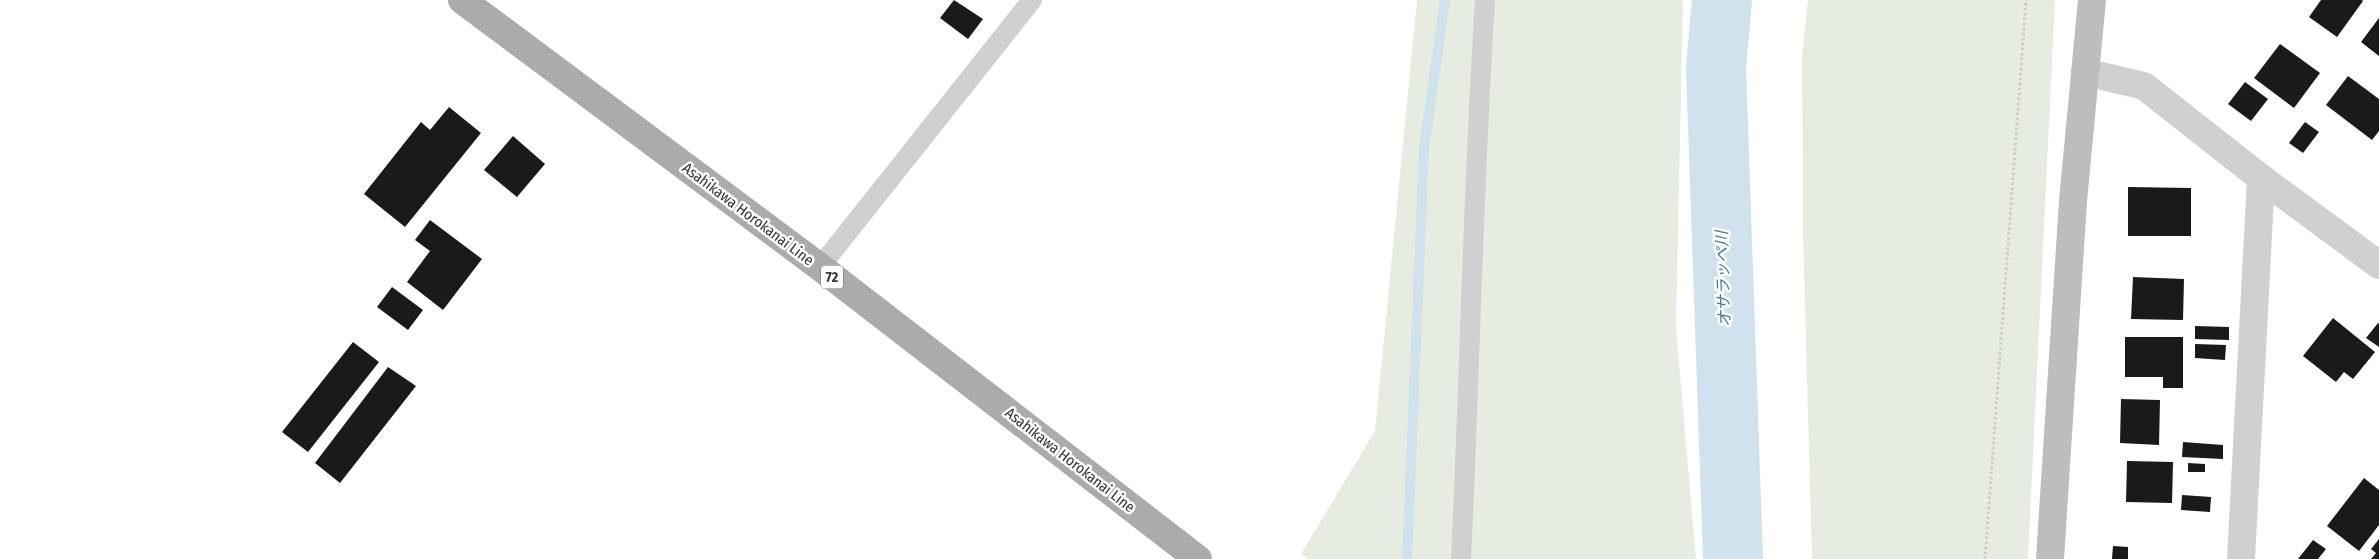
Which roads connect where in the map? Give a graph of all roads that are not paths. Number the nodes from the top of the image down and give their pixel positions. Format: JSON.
{"nodes":[{"id":1,"x":462,"y":0,"type":"edge"},
{"id":2,"x":1032,"y":0,"type":"edge"},
{"id":3,"x":1485,"y":0,"type":"edge"},
{"id":4,"x":2092,"y":0,"type":"edge"},
{"id":5,"x":2085,"y":72,"type":"junction"},
{"id":6,"x":2260,"y":178,"type":"junction"},
{"id":7,"x":2379,"y":265,"type":"edge"},
{"id":8,"x":820,"y":267,"type":"junction"},
{"id":9,"x":1198,"y":559,"type":"edge"},
{"id":10,"x":1461,"y":559,"type":"edge"},
{"id":11,"x":2050,"y":559,"type":"edge"},
{"id":12,"x":2241,"y":559,"type":"edge"}],
"edges":[{"from":1,"to":8,"type":"main road","name":"Asahikawa Horokanai Line","number":"72"},
{"from":2,"to":8,"type":"lane"},
{"from":3,"to":10,"type":"lane"},
{"from":4,"to":5,"type":"street"},
{"from":5,"to":6,"type":"street"},
{"from":5,"to":11,"type":"street"},
{"from":6,"to":7,"type":"street"},
{"from":6,"to":12,"type":"street"},
{"from":8,"to":9,"type":"main road","name":"Asahikawa Horokanai Line","number":"72"}]}
